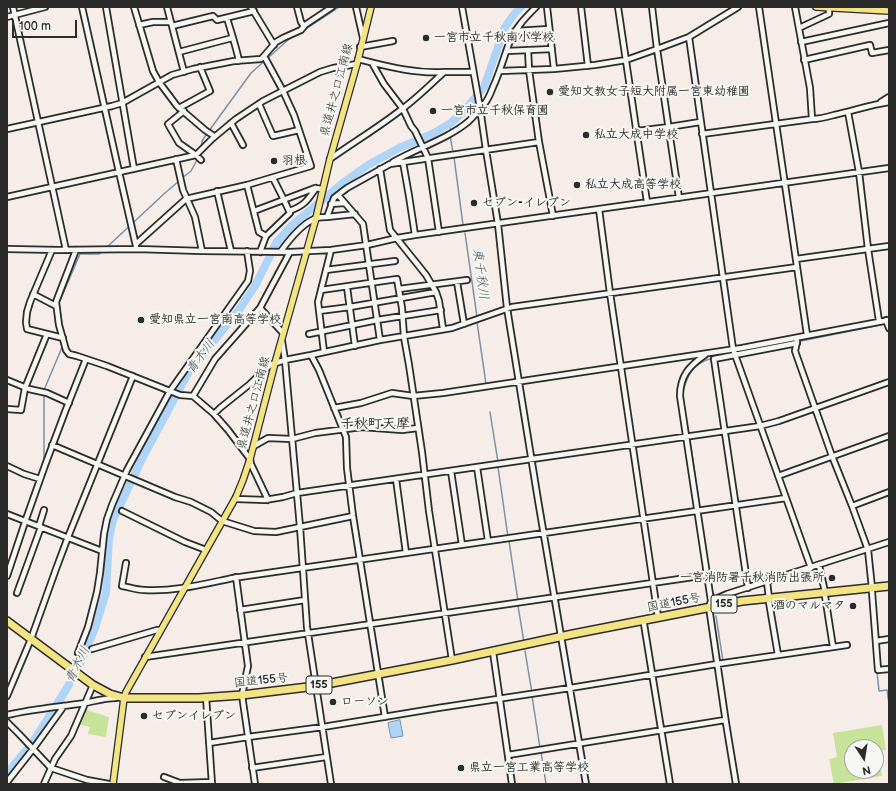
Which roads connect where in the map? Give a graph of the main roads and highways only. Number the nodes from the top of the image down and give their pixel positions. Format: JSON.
{"nodes":[{"id":1,"x":371,"y":7,"type":"edge"},
{"id":2,"x":816,"y":7,"type":"edge"},
{"id":3,"x":829,"y":7,"type":"edge"},
{"id":4,"x":889,"y":11,"type":"edge"},
{"id":5,"x":889,"y":586,"type":"edge"},
{"id":6,"x":872,"y":590,"type":"junction"},
{"id":7,"x":889,"y":590,"type":"edge"},
{"id":8,"x":710,"y":606,"type":"junction"},
{"id":9,"x":7,"y":621,"type":"edge"},
{"id":10,"x":561,"y":638,"type":"junction"},
{"id":11,"x":124,"y":698,"type":"junction"},
{"id":12,"x":113,"y":784,"type":"edge"}],
"edges":[{"from":1,"to":11,"type":"main road","name":"県道井之口江南線"},
{"from":2,"to":3,"type":"main road"},
{"from":3,"to":4,"type":"main road"},
{"from":5,"to":6,"type":"highway","name":"国道155号","number":"155"},
{"from":6,"to":7,"type":"highway","name":"国道155号","number":"155"},
{"from":6,"to":8,"type":"highway","name":"国道155号","number":"155"},
{"from":8,"to":10,"type":"highway","name":"国道155号","number":"155"},
{"from":8,"to":10,"type":"highway","name":"国道155号","number":"155"},
{"from":9,"to":11,"type":"highway","name":"国道155号","number":"155"},
{"from":10,"to":11,"type":"highway","name":"国道155号","number":"155"},
{"from":11,"to":12,"type":"main road","name":"県道井之口江南線"}]}
